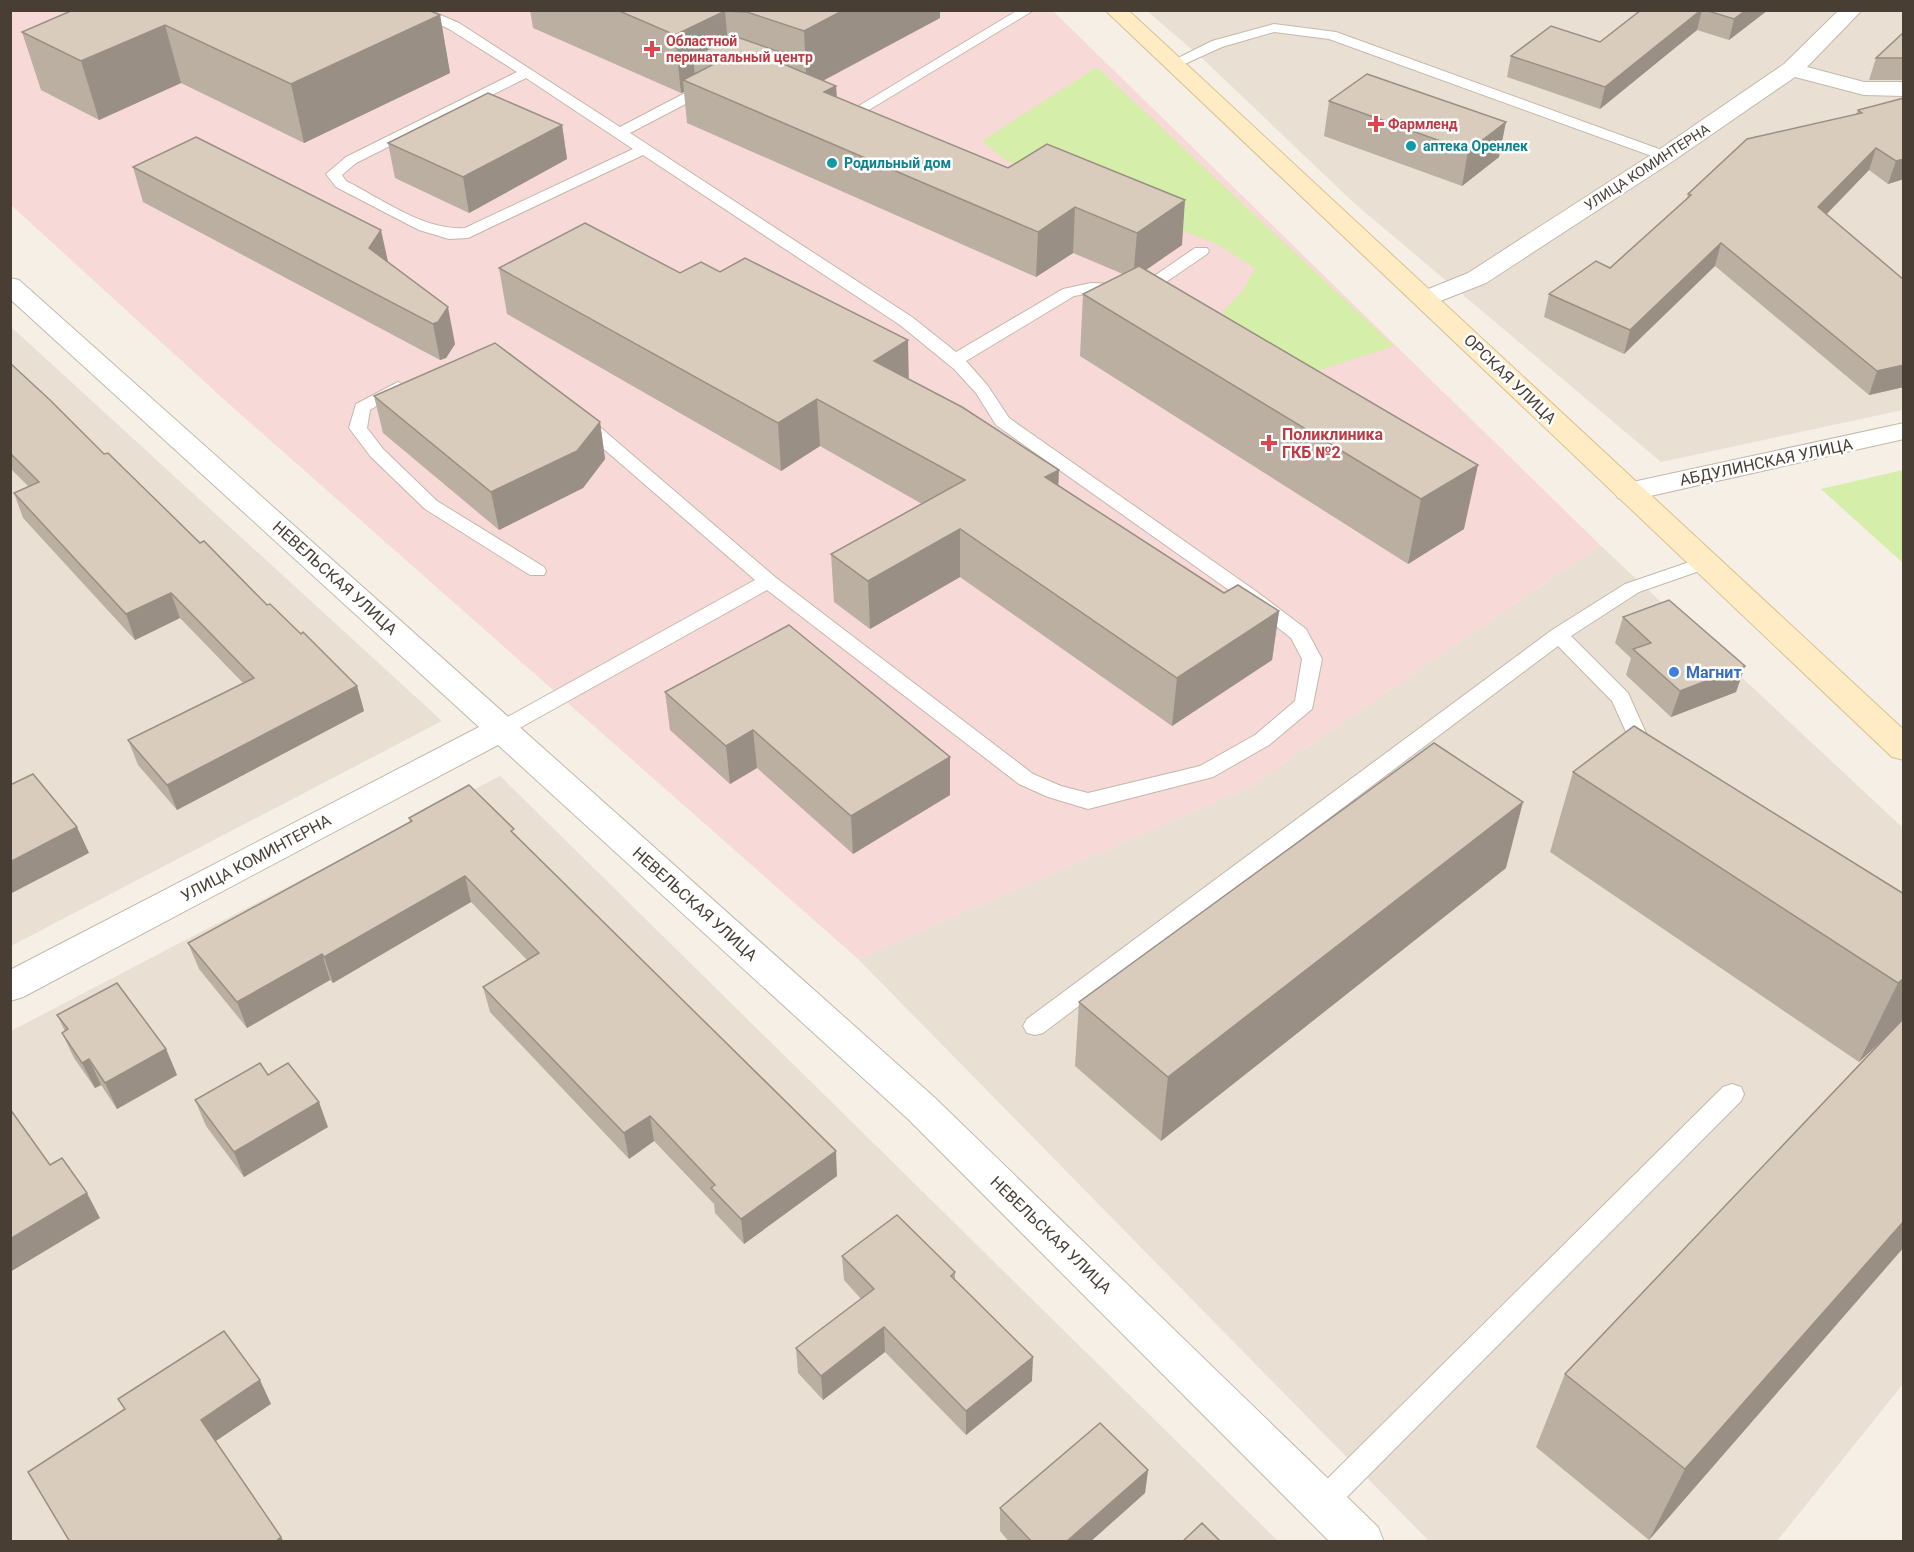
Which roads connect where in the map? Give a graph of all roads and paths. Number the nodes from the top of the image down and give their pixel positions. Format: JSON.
{"nodes":[{"id":1,"x":992,"y":10,"type":"edge"},
{"id":2,"x":1028,"y":10,"type":"edge"},
{"id":3,"x":1115,"y":10,"type":"edge"},
{"id":4,"x":1852,"y":10,"type":"edge"},
{"id":5,"x":417,"y":11,"type":"edge"},
{"id":6,"x":1014,"y":19,"type":"junction"},
{"id":7,"x":1171,"y":65,"type":"junction"},
{"id":8,"x":1792,"y":69,"type":"junction"},
{"id":9,"x":528,"y":72,"type":"junction"},
{"id":10,"x":720,"y":80,"type":"edge"},
{"id":11,"x":1904,"y":89,"type":"edge"},
{"id":12,"x":876,"y":122,"type":"edge"},
{"id":13,"x":619,"y":133,"type":"junction"},
{"id":14,"x":644,"y":149,"type":"junction"},
{"id":15,"x":1665,"y":156,"type":"junction"},
{"id":16,"x":1201,"y":251,"type":"dead end"},
{"id":17,"x":10,"y":285,"type":"edge"},
{"id":18,"x":1425,"y":299,"type":"junction"},
{"id":19,"x":957,"y":359,"type":"junction"},
{"id":20,"x":416,"y":380,"type":"edge"},
{"id":21,"x":566,"y":408,"type":"edge"},
{"id":22,"x":1904,"y":431,"type":"edge"},
{"id":23,"x":1628,"y":492,"type":"junction"},
{"id":24,"x":1704,"y":563,"type":"junction"},
{"id":25,"x":537,"y":571,"type":"dead end"},
{"id":26,"x":768,"y":581,"type":"junction"},
{"id":27,"x":1559,"y":635,"type":"junction"},
{"id":28,"x":502,"y":729,"type":"junction"},
{"id":29,"x":1904,"y":749,"type":"edge"},
{"id":30,"x":1653,"y":771,"type":"edge"},
{"id":31,"x":10,"y":987,"type":"edge"},
{"id":32,"x":1035,"y":1026,"type":"dead end"},
{"id":33,"x":1732,"y":1094,"type":"dead end"},
{"id":34,"x":1324,"y":1501,"type":"junction"},
{"id":35,"x":1362,"y":1542,"type":"edge"}],
"edges":[{"from":1,"to":6,"type":"lane"},
{"from":2,"to":6,"type":"lane"},
{"from":3,"to":7,"type":"main road","name":"ОРСКАЯ УЛИЦА"},
{"from":4,"to":8,"type":"street","name":"УЛИЦА КОМИНТЕРНА"},
{"from":5,"to":9,"type":"lane"},
{"from":6,"to":12,"type":"lane"},
{"from":7,"to":15,"type":"lane"},
{"from":7,"to":18,"type":"main road","name":"ОРСКАЯ УЛИЦА"},
{"from":8,"to":11,"type":"street"},
{"from":8,"to":15,"type":"street","name":"УЛИЦА КОМИНТЕРНА"},
{"from":9,"to":13,"type":"lane"},
{"from":9,"to":14,"type":"lane"},
{"from":10,"to":13,"type":"lane"},
{"from":13,"to":14,"type":"lane"},
{"from":14,"to":19,"type":"lane"},
{"from":15,"to":18,"type":"street","name":"УЛИЦА КОМИНТЕРНА"},
{"from":16,"to":19,"type":"lane"},
{"from":17,"to":28,"type":"street","name":"НЕВЕЛЬСКАЯ УЛИЦА"},
{"from":18,"to":23,"type":"main road","name":"ОРСКАЯ УЛИЦА"},
{"from":19,"to":26,"type":"lane"},
{"from":20,"to":25,"type":"lane"},
{"from":21,"to":26,"type":"lane"},
{"from":22,"to":23,"type":"street","name":"АБДУЛИНСКАЯ УЛИЦА"},
{"from":23,"to":24,"type":"main road","name":"ОРСКАЯ УЛИЦА"},
{"from":24,"to":27,"type":"lane"},
{"from":24,"to":29,"type":"main road","name":"ОРСКАЯ УЛИЦА"},
{"from":26,"to":28,"type":"lane"},
{"from":27,"to":30,"type":"lane"},
{"from":27,"to":32,"type":"lane"},
{"from":28,"to":31,"type":"street","name":"УЛИЦА КОМИНТЕРНА"},
{"from":28,"to":34,"type":"street","name":"НЕВЕЛЬСКАЯ УЛИЦА"},
{"from":33,"to":34,"type":"lane"},
{"from":34,"to":35,"type":"street","name":"НЕВЕЛЬСКАЯ УЛИЦА"}]}
